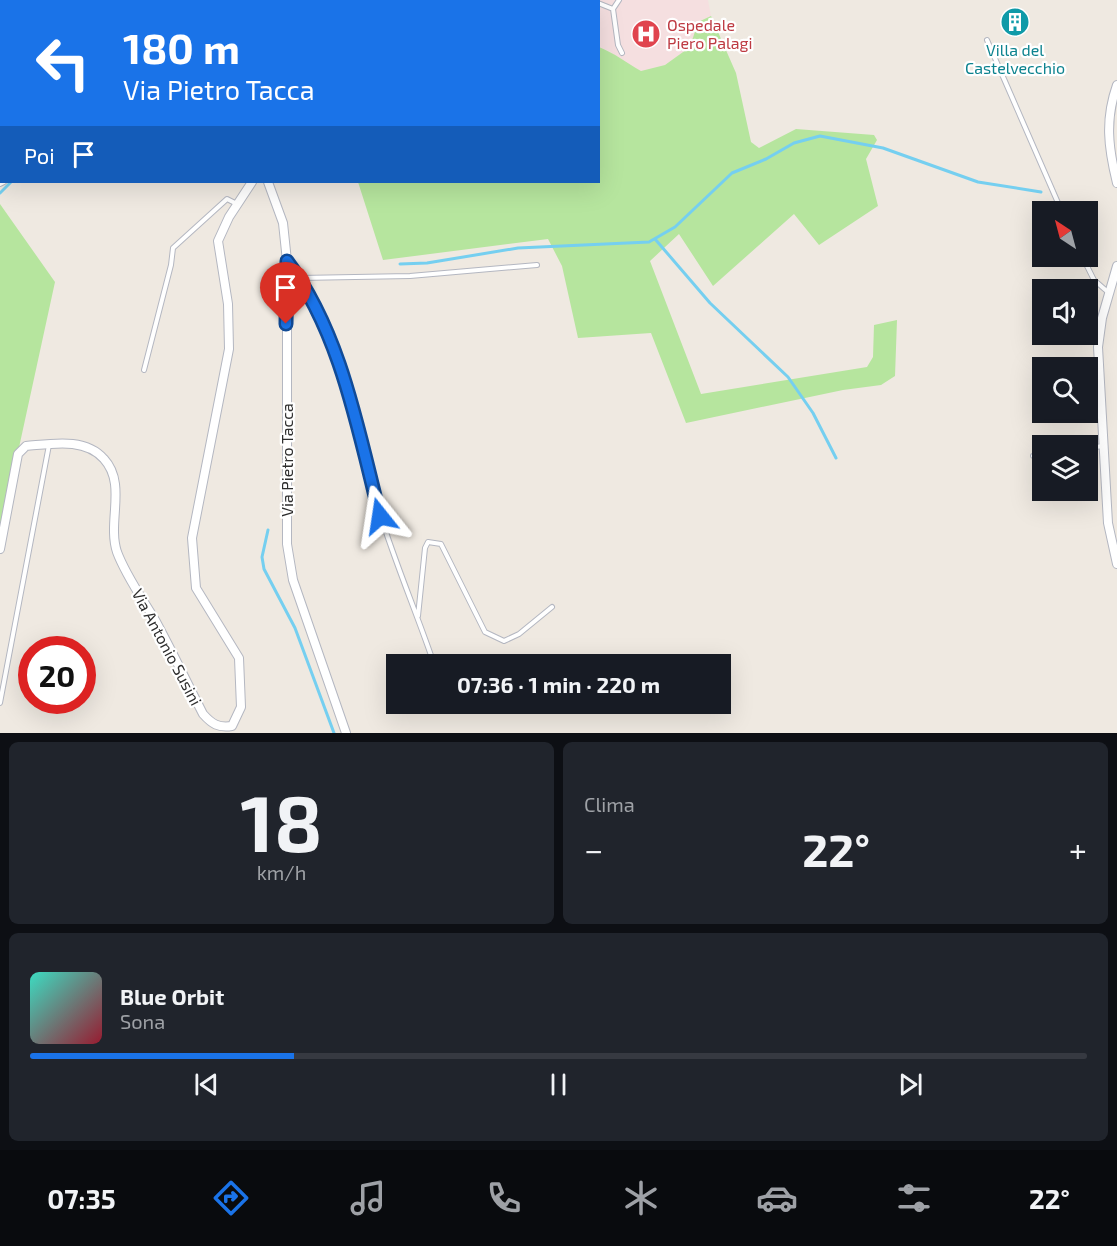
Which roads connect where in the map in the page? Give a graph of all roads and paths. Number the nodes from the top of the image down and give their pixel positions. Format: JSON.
{"nodes":[{"id":1,"x":619,"y":0,"type":"edge"},
{"id":2,"x":600,"y":3,"type":"edge"},
{"id":3,"x":613,"y":9,"type":"junction"},
{"id":4,"x":987,"y":40,"type":"dead end"},
{"id":5,"x":622,"y":53,"type":"dead end"},
{"id":6,"x":1117,"y":85,"type":"edge"},
{"id":7,"x":251,"y":183,"type":"edge"},
{"id":8,"x":268,"y":183,"type":"edge"},
{"id":9,"x":1117,"y":183,"type":"edge"},
{"id":10,"x":1057,"y":201,"type":"edge"},
{"id":11,"x":238,"y":205,"type":"junction"},
{"id":12,"x":287,"y":261,"type":"junction"},
{"id":13,"x":537,"y":265,"type":"dead end"},
{"id":14,"x":1117,"y":266,"type":"edge"},
{"id":15,"x":1088,"y":267,"type":"edge"},
{"id":16,"x":299,"y":278,"type":"junction"},
{"id":17,"x":1109,"y":293,"type":"junction"},
{"id":18,"x":144,"y":370,"type":"dead end"},
{"id":19,"x":50,"y":445,"type":"junction"},
{"id":20,"x":1104,"y":446,"type":"junction"},
{"id":21,"x":1098,"y":447,"type":"edge"},
{"id":22,"x":0,"y":549,"type":"edge"},
{"id":23,"x":1117,"y":564,"type":"edge"},
{"id":24,"x":552,"y":607,"type":"dead end"},
{"id":25,"x":418,"y":616,"type":"junction"},
{"id":26,"x":431,"y":654,"type":"edge"},
{"id":27,"x":0,"y":703,"type":"edge"},
{"id":28,"x":346,"y":733,"type":"edge"}],
"edges":[{"from":1,"to":3,"type":"lane"},
{"from":2,"to":3,"type":"lane"},
{"from":3,"to":5,"type":"lane"},
{"from":4,"to":10,"type":"lane"},
{"from":6,"to":9,"type":"street"},
{"from":7,"to":11,"type":"street","name":"Via Antonio Susini"},
{"from":8,"to":12,"type":"street","name":"Via Pietro Tacca"},
{"from":11,"to":18,"type":"lane"},
{"from":11,"to":19,"type":"street","name":"Via Antonio Susini"},
{"from":12,"to":16,"type":"lane"},
{"from":12,"to":28,"type":"street","name":"Via Pietro Tacca"},
{"from":13,"to":16,"type":"lane"},
{"from":14,"to":17,"type":"street"},
{"from":15,"to":17,"type":"lane"},
{"from":16,"to":25,"type":"lane"},
{"from":17,"to":20,"type":"street"},
{"from":19,"to":22,"type":"street","name":"Via Antonio Susini"},
{"from":19,"to":27,"type":"lane"},
{"from":20,"to":21,"type":"lane"},
{"from":20,"to":23,"type":"street"},
{"from":24,"to":25,"type":"lane"},
{"from":25,"to":26,"type":"lane"}]}
